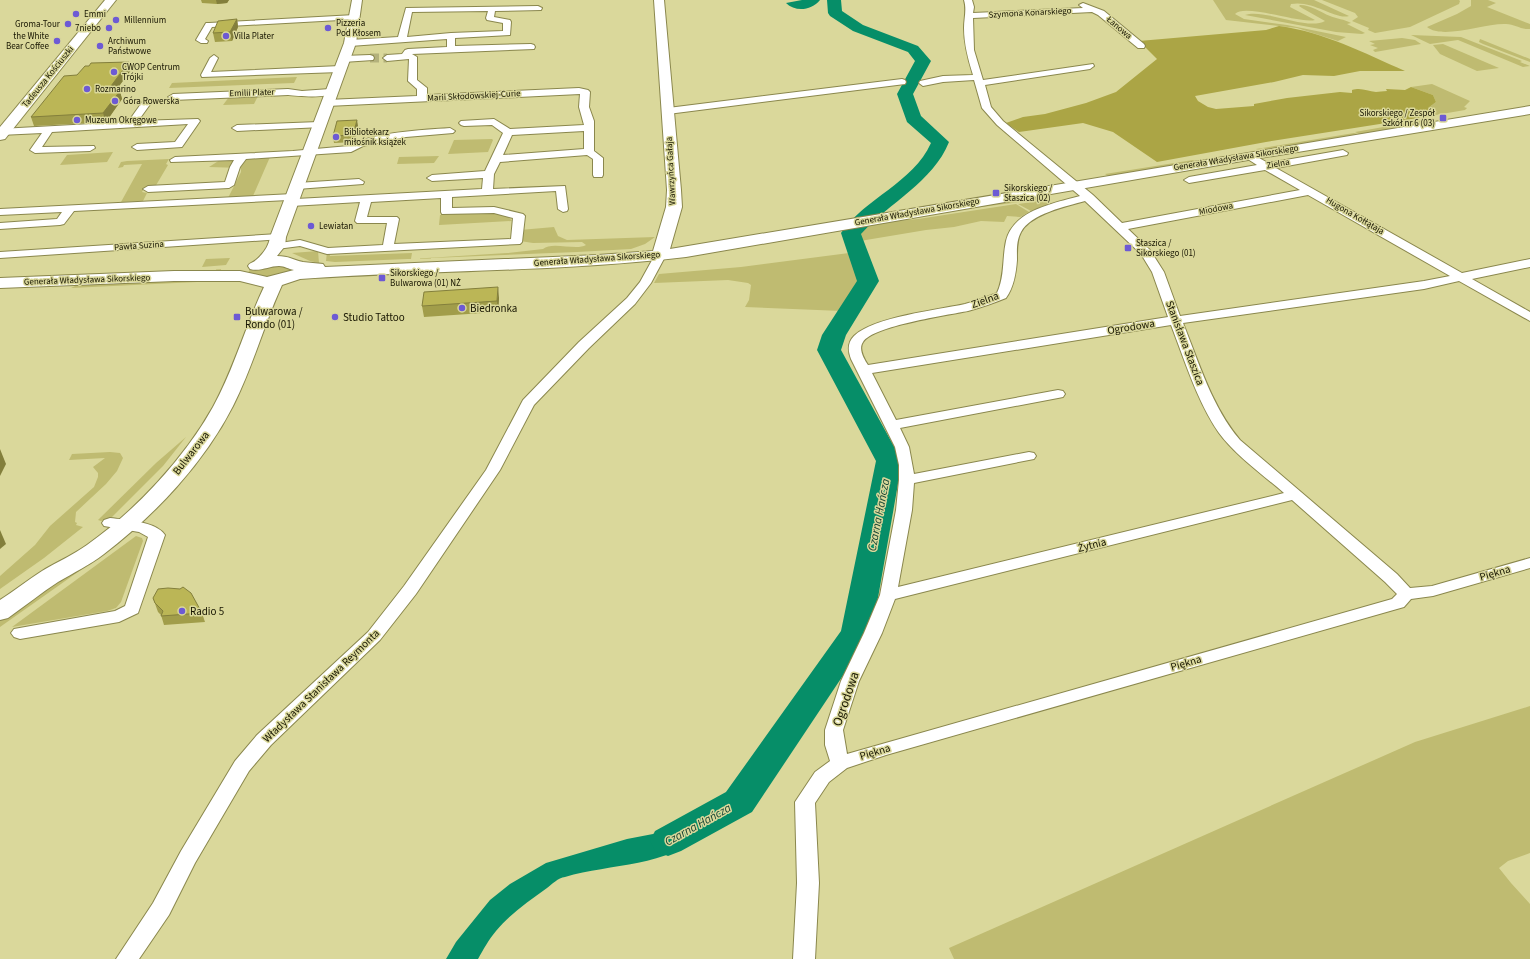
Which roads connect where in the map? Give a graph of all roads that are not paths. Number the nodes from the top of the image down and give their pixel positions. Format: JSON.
{"nodes":[{"id":1,"x":112,"y":0,"type":"edge"},
{"id":2,"x":358,"y":0,"type":"edge"},
{"id":3,"x":659,"y":0,"type":"edge"},
{"id":4,"x":968,"y":0,"type":"edge"},
{"id":5,"x":1075,"y":0,"type":"edge"},
{"id":6,"x":538,"y":8,"type":"dead end"},
{"id":7,"x":492,"y":9,"type":"junction"},
{"id":8,"x":1091,"y":10,"type":"junction"},
{"id":9,"x":969,"y":16,"type":"junction"},
{"id":10,"x":355,"y":18,"type":"junction"},
{"id":11,"x":451,"y":35,"type":"junction"},
{"id":12,"x":402,"y":39,"type":"junction"},
{"id":13,"x":204,"y":41,"type":"dead end"},
{"id":14,"x":350,"y":43,"type":"junction"},
{"id":15,"x":1141,"y":46,"type":"dead end"},
{"id":16,"x":531,"y":47,"type":"dead end"},
{"id":17,"x":450,"y":49,"type":"junction"},
{"id":18,"x":405,"y":56,"type":"junction"},
{"id":19,"x":214,"y":58,"type":"dead end"},
{"id":20,"x":370,"y":58,"type":"tunnel mouth"},
{"id":21,"x":387,"y":58,"type":"tunnel mouth"},
{"id":22,"x":342,"y":64,"type":"junction"},
{"id":23,"x":1090,"y":66,"type":"dead end"},
{"id":24,"x":979,"y":80,"type":"junction"},
{"id":25,"x":902,"y":82,"type":"dead end"},
{"id":26,"x":923,"y":83,"type":"dead end"},
{"id":27,"x":173,"y":97,"type":"dead end"},
{"id":28,"x":329,"y":98,"type":"junction"},
{"id":29,"x":422,"y":98,"type":"junction"},
{"id":30,"x":146,"y":103,"type":"dead end"},
{"id":31,"x":668,"y":110,"type":"junction"},
{"id":32,"x":1530,"y":110,"type":"edge"},
{"id":33,"x":464,"y":123,"type":"dead end"},
{"id":34,"x":130,"y":124,"type":"junction"},
{"id":35,"x":319,"y":125,"type":"junction"},
{"id":36,"x":237,"y":128,"type":"dead end"},
{"id":37,"x":588,"y":128,"type":"junction"},
{"id":38,"x":49,"y":129,"type":"junction"},
{"id":39,"x":450,"y":131,"type":"dead end"},
{"id":40,"x":508,"y":132,"type":"junction"},
{"id":41,"x":1,"y":133,"type":"edge"},
{"id":42,"x":137,"y":147,"type":"dead end"},
{"id":43,"x":90,"y":148,"type":"dead end"},
{"id":44,"x":589,"y":152,"type":"junction"},
{"id":45,"x":308,"y":153,"type":"junction"},
{"id":46,"x":1343,"y":153,"type":"dead end"},
{"id":47,"x":1248,"y":156,"type":"junction"},
{"id":48,"x":243,"y":157,"type":"junction"},
{"id":49,"x":496,"y":159,"type":"junction"},
{"id":50,"x":175,"y":160,"type":"dead end"},
{"id":51,"x":1267,"y":166,"type":"junction"},
{"id":52,"x":489,"y":174,"type":"junction"},
{"id":53,"x":598,"y":175,"type":"dead end"},
{"id":54,"x":432,"y":178,"type":"dead end"},
{"id":55,"x":1189,"y":180,"type":"dead end"},
{"id":56,"x":359,"y":182,"type":"dead end"},
{"id":57,"x":229,"y":185,"type":"junction"},
{"id":58,"x":1076,"y":185,"type":"junction"},
{"id":59,"x":200,"y":187,"type":"junction"},
{"id":60,"x":148,"y":189,"type":"dead end"},
{"id":61,"x":1312,"y":191,"type":"junction"},
{"id":62,"x":487,"y":192,"type":"junction"},
{"id":63,"x":1031,"y":193,"type":"junction"},
{"id":64,"x":294,"y":195,"type":"junction"},
{"id":65,"x":447,"y":195,"type":"junction"},
{"id":66,"x":1089,"y":197,"type":"junction"},
{"id":67,"x":224,"y":200,"type":"junction"},
{"id":68,"x":366,"y":200,"type":"junction"},
{"id":69,"x":193,"y":201,"type":"junction"},
{"id":70,"x":1052,"y":206,"type":"junction"},
{"id":71,"x":70,"y":209,"type":"junction"},
{"id":72,"x":563,"y":209,"type":"dead end"},
{"id":73,"x":0,"y":212,"type":"edge"},
{"id":74,"x":0,"y":226,"type":"edge"},
{"id":75,"x":1121,"y":227,"type":"junction"},
{"id":76,"x":277,"y":241,"type":"junction"},
{"id":77,"x":516,"y":242,"type":"junction"},
{"id":78,"x":388,"y":248,"type":"junction"},
{"id":79,"x":0,"y":255,"type":"edge"},
{"id":80,"x":660,"y":255,"type":"junction"},
{"id":81,"x":413,"y":256,"type":"dead end"},
{"id":82,"x":1530,"y":263,"type":"edge"},
{"id":83,"x":271,"y":272,"type":"junction"},
{"id":84,"x":1460,"y":278,"type":"junction"},
{"id":85,"x":0,"y":283,"type":"edge"},
{"id":86,"x":1530,"y":317,"type":"edge"},
{"id":87,"x":1176,"y":321,"type":"junction"},
{"id":88,"x":584,"y":345,"type":"joint"},
{"id":89,"x":864,"y":370,"type":"junction"},
{"id":90,"x":1058,"y":394,"type":"dead end"},
{"id":91,"x":892,"y":425,"type":"junction"},
{"id":92,"x":1029,"y":456,"type":"dead end"},
{"id":93,"x":906,"y":480,"type":"junction"},
{"id":94,"x":1295,"y":495,"type":"junction"},
{"id":95,"x":117,"y":525,"type":"junction"},
{"id":96,"x":1530,"y":563,"type":"edge"},
{"id":97,"x":1406,"y":594,"type":"junction"},
{"id":98,"x":888,"y":595,"type":"junction"},
{"id":99,"x":0,"y":612,"type":"edge"},
{"id":100,"x":20,"y":633,"type":"dead end"},
{"id":101,"x":840,"y":763,"type":"junction"},
{"id":102,"x":127,"y":959,"type":"edge"},
{"id":103,"x":804,"y":959,"type":"edge"}],
"edges":[{"from":1,"to":41,"type":"street","name":"Tadeusza Kościuszki"},
{"from":2,"to":10,"type":"street"},
{"from":3,"to":31,"type":"street","name":"Wawrzyńca Gałaja"},
{"from":4,"to":9,"type":"street","name":"Stanisława Staszica"},
{"from":5,"to":8,"type":"street","name":"Łanowa"},
{"from":6,"to":7,"type":"street"},
{"from":7,"to":11,"type":"street"},
{"from":7,"to":12,"type":"street"},
{"from":8,"to":9,"type":"street","name":"Szymona Konarskiego"},
{"from":8,"to":15,"type":"street","name":"Łanowa"},
{"from":9,"to":24,"type":"street","name":"Stanisława Staszica"},
{"from":10,"to":13,"type":"street"},
{"from":10,"to":14,"type":"street"},
{"from":11,"to":12,"type":"street"},
{"from":11,"to":17,"type":"street"},
{"from":12,"to":14,"type":"street"},
{"from":14,"to":22,"type":"street"},
{"from":16,"to":17,"type":"street"},
{"from":17,"to":18,"type":"street"},
{"from":18,"to":21,"type":"street"},
{"from":18,"to":29,"type":"street"},
{"from":19,"to":22,"type":"street","name":"Emilii Plater"},
{"from":20,"to":22,"type":"street"},
{"from":22,"to":28,"type":"street"},
{"from":23,"to":24,"type":"street"},
{"from":24,"to":26,"type":"street"},
{"from":24,"to":58,"type":"street","name":"Stanisława Staszica"},
{"from":25,"to":31,"type":"street"},
{"from":27,"to":28,"type":"street","name":"Emilii Plater"},
{"from":28,"to":29,"type":"street","name":"Marii Skłodowskiej-Curie"},
{"from":28,"to":35,"type":"street"},
{"from":29,"to":37,"type":"street","name":"Marii Skłodowskiej-Curie"},
{"from":30,"to":34,"type":"street"},
{"from":31,"to":80,"type":"street","name":"Wawrzyńca Gałaja"},
{"from":32,"to":47,"type":"street","name":"Generała Władysława Sikorskiego"},
{"from":33,"to":40,"type":"street"},
{"from":34,"to":38,"type":"street"},
{"from":34,"to":42,"type":"street"},
{"from":35,"to":36,"type":"street"},
{"from":35,"to":45,"type":"street"},
{"from":37,"to":40,"type":"street"},
{"from":37,"to":44,"type":"street","name":"Marii Skłodowskiej-Curie"},
{"from":38,"to":41,"type":"street"},
{"from":38,"to":43,"type":"street"},
{"from":39,"to":45,"type":"street"},
{"from":40,"to":49,"type":"street"},
{"from":44,"to":49,"type":"street"},
{"from":44,"to":53,"type":"street","name":"Marii Skłodowskiej-Curie"},
{"from":45,"to":48,"type":"street"},
{"from":45,"to":64,"type":"street"},
{"from":46,"to":51,"type":"street","name":"Zielna"},
{"from":47,"to":51,"type":"street","name":"Hugona Kołłątaja"},
{"from":47,"to":58,"type":"street","name":"Generała Władysława Sikorskiego"},
{"from":48,"to":50,"type":"street"},
{"from":48,"to":57,"type":"street"},
{"from":49,"to":52,"type":"street"},
{"from":51,"to":55,"type":"street","name":"Zielna"},
{"from":51,"to":61,"type":"street","name":"Hugona Kołłątaja"},
{"from":52,"to":54,"type":"street"},
{"from":52,"to":62,"type":"street"},
{"from":56,"to":64,"type":"street"},
{"from":57,"to":59,"type":"street"},
{"from":57,"to":67,"type":"street"},
{"from":58,"to":63,"type":"street","name":"Generała Władysława Sikorskiego"},
{"from":58,"to":66,"type":"street","name":"Stanisława Staszica"},
{"from":59,"to":60,"type":"street"},
{"from":59,"to":69,"type":"street"},
{"from":61,"to":75,"type":"street","name":"Miodowa"},
{"from":61,"to":84,"type":"street","name":"Hugona Kołłątaja"},
{"from":62,"to":65,"type":"street"},
{"from":62,"to":72,"type":"street"},
{"from":63,"to":70,"type":"street"},
{"from":63,"to":80,"type":"street","name":"Generała Władysława Sikorskiego"},
{"from":64,"to":67,"type":"street"},
{"from":64,"to":68,"type":"street"},
{"from":64,"to":76,"type":"street"},
{"from":65,"to":68,"type":"street"},
{"from":65,"to":77,"type":"street"},
{"from":66,"to":70,"type":"street","name":"Zielna"},
{"from":66,"to":75,"type":"street","name":"Stanisława Staszica"},
{"from":67,"to":69,"type":"street"},
{"from":68,"to":78,"type":"street"},
{"from":69,"to":71,"type":"street"},
{"from":70,"to":89,"type":"street","name":"Zielna"},
{"from":71,"to":73,"type":"street"},
{"from":71,"to":74,"type":"street"},
{"from":75,"to":87,"type":"street","name":"Stanisława Staszica"},
{"from":76,"to":78,"type":"street","name":"Pawła Suzina"},
{"from":76,"to":79,"type":"street","name":"Pawła Suzina"},
{"from":76,"to":83,"type":"street"},
{"from":77,"to":78,"type":"street","name":"Pawła Suzina"},
{"from":77,"to":81,"type":"street"},
{"from":80,"to":83,"type":"street","name":"Generała Władysława Sikorskiego"},
{"from":80,"to":88,"type":"street","name":"Wawrzyńca Gałaja"},
{"from":82,"to":84,"type":"street"},
{"from":83,"to":85,"type":"street","name":"Generała Władysława Sikorskiego"},
{"from":83,"to":95,"type":"street","name":"Bulwarowa"},
{"from":84,"to":86,"type":"street","name":"Hugona Kołłątaja"},
{"from":84,"to":87,"type":"street","name":"Ogrodowa"},
{"from":87,"to":89,"type":"street","name":"Ogrodowa"},
{"from":87,"to":94,"type":"street","name":"Stanisława Staszica"},
{"from":88,"to":102,"type":"street","name":"Władysława Stanisława Reymonta"},
{"from":89,"to":91,"type":"street","name":"Ogrodowa"},
{"from":90,"to":91,"type":"street"},
{"from":91,"to":93,"type":"street","name":"Ogrodowa"},
{"from":92,"to":93,"type":"street"},
{"from":93,"to":98,"type":"street","name":"Ogrodowa"},
{"from":94,"to":97,"type":"street","name":"Stanisława Staszica"},
{"from":94,"to":98,"type":"street","name":"Żytnia"},
{"from":95,"to":99,"type":"street","name":"Bulwarowa"},
{"from":95,"to":100,"type":"street"},
{"from":96,"to":97,"type":"street","name":"Piękna"},
{"from":97,"to":101,"type":"street","name":"Piękna"},
{"from":98,"to":101,"type":"street","name":"Ogrodowa"},
{"from":101,"to":103,"type":"street"}]}
